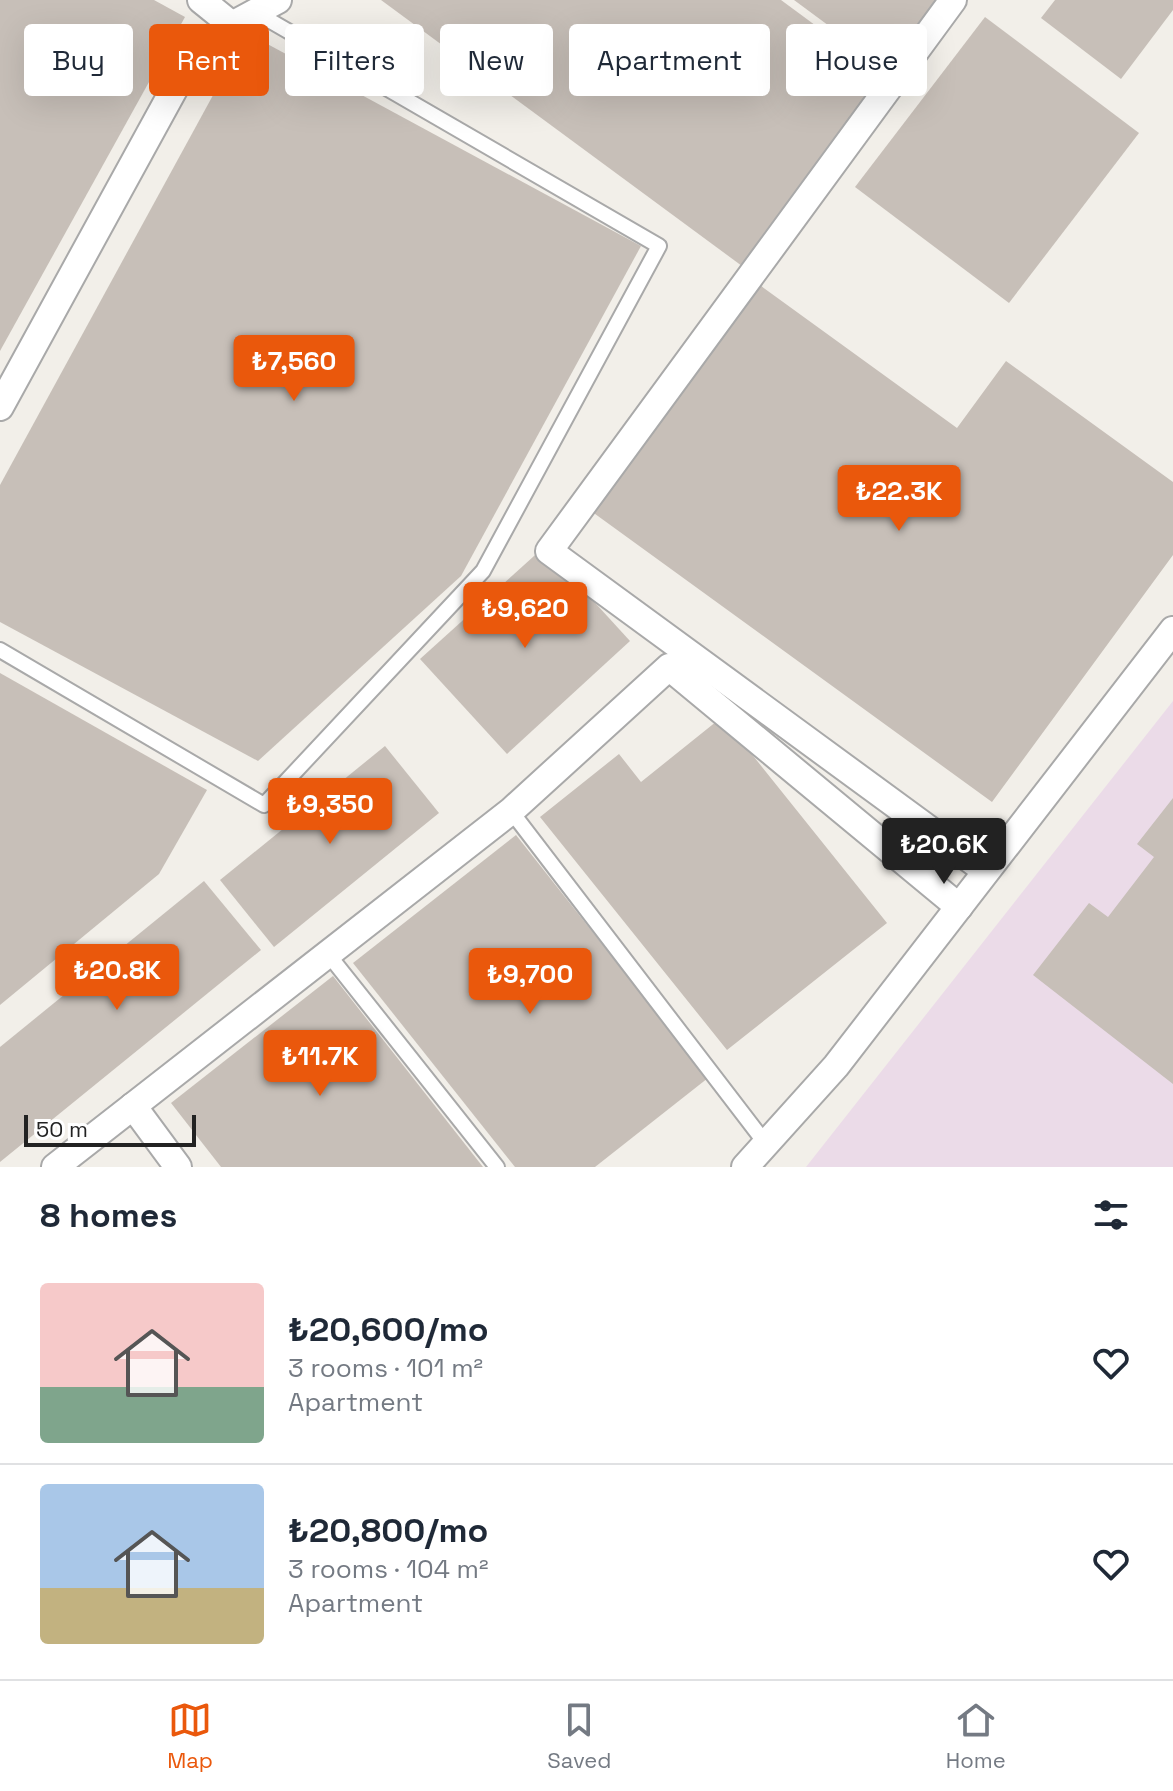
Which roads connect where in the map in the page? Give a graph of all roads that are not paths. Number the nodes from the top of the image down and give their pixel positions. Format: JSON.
{"nodes":[{"id":1,"x":201,"y":0,"type":"edge"},
{"id":2,"x":953,"y":0,"type":"edge"},
{"id":3,"x":266,"y":6,"type":"edge"},
{"id":4,"x":231,"y":24,"type":"edge"},
{"id":5,"x":234,"y":24,"type":"edge"},
{"id":6,"x":170,"y":96,"type":"edge"},
{"id":7,"x":0,"y":407,"type":"edge"},
{"id":8,"x":1173,"y":630,"type":"edge"},
{"id":9,"x":0,"y":650,"type":"edge"},
{"id":10,"x":511,"y":811,"type":"junction"},
{"id":11,"x":986,"y":871,"type":"junction"},
{"id":12,"x":959,"y":907,"type":"junction"},
{"id":13,"x":328,"y":954,"type":"junction"},
{"id":14,"x":133,"y":1106,"type":"junction"},
{"id":15,"x":766,"y":1144,"type":"junction"},
{"id":16,"x":55,"y":1167,"type":"edge"},
{"id":17,"x":178,"y":1167,"type":"edge"},
{"id":18,"x":497,"y":1167,"type":"edge"},
{"id":19,"x":745,"y":1167,"type":"edge"}],
"edges":[{"from":1,"to":4,"type":"street"},
{"from":2,"to":11,"type":"street"},
{"from":3,"to":5,"type":"street"},
{"from":3,"to":9,"type":"lane"},
{"from":6,"to":7,"type":"street"},
{"from":8,"to":11,"type":"street"},
{"from":10,"to":12,"type":"street"},
{"from":10,"to":13,"type":"street"},
{"from":10,"to":15,"type":"lane"},
{"from":11,"to":12,"type":"street"},
{"from":12,"to":15,"type":"street"},
{"from":13,"to":14,"type":"street"},
{"from":13,"to":18,"type":"lane"},
{"from":14,"to":16,"type":"street"},
{"from":14,"to":17,"type":"street"},
{"from":15,"to":19,"type":"street"}]}
